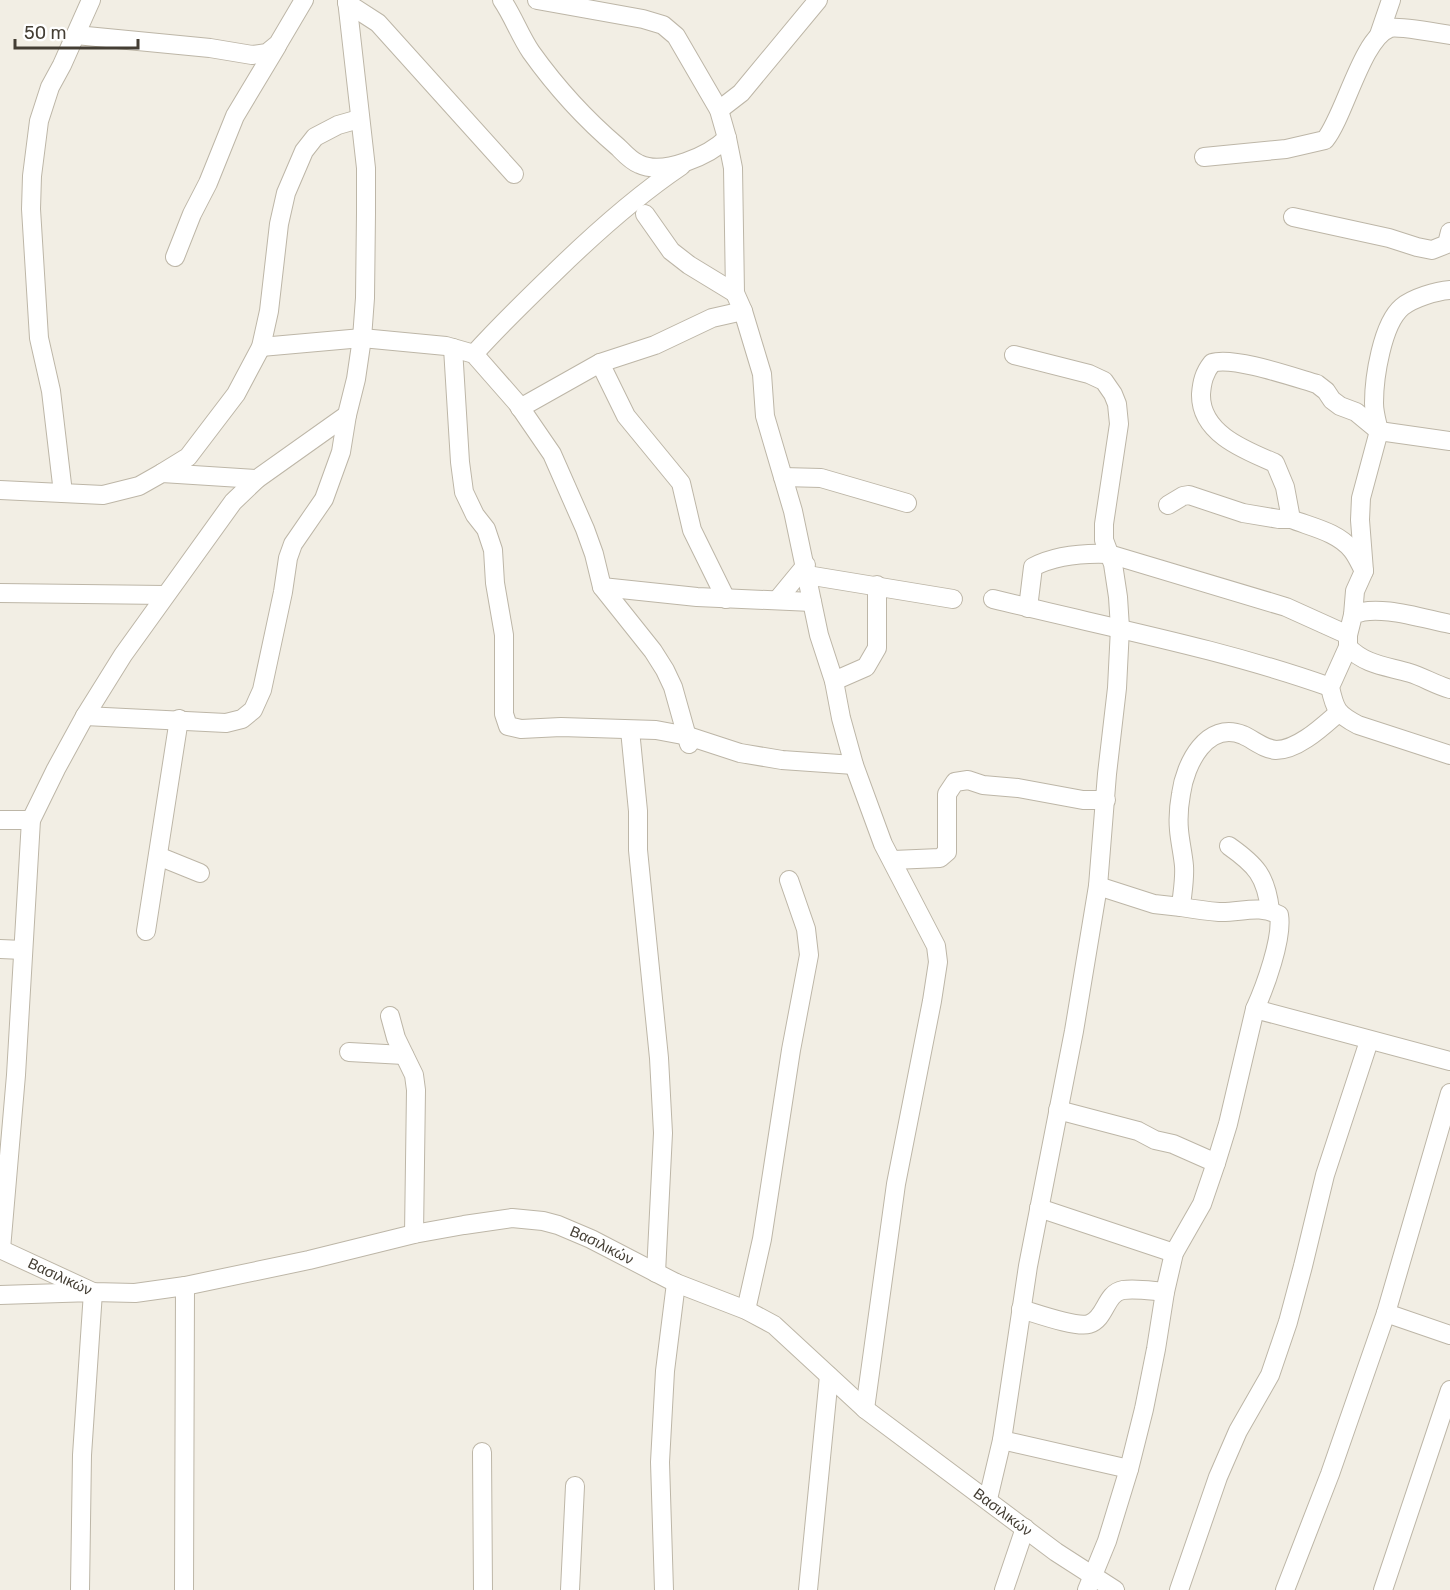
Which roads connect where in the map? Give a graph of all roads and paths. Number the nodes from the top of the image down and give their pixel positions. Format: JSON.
{"nodes":[{"id":1,"x":91,"y":0,"type":"edge"},
{"id":2,"x":303,"y":0,"type":"edge"},
{"id":3,"x":502,"y":0,"type":"edge"},
{"id":4,"x":537,"y":0,"type":"edge"},
{"id":5,"x":818,"y":0,"type":"edge"},
{"id":6,"x":1391,"y":0,"type":"edge"},
{"id":7,"x":347,"y":2,"type":"edge"},
{"id":8,"x":76,"y":35,"type":"junction"},
{"id":9,"x":1379,"y":35,"type":"junction"},
{"id":10,"x":1450,"y":35,"type":"edge"},
{"id":11,"x":278,"y":44,"type":"junction"},
{"id":12,"x":719,"y":110,"type":"junction"},
{"id":13,"x":359,"y":119,"type":"junction"},
{"id":14,"x":727,"y":138,"type":"junction"},
{"id":15,"x":1204,"y":157,"type":"dead end"},
{"id":16,"x":690,"y":160,"type":"junction"},
{"id":17,"x":514,"y":174,"type":"dead end"},
{"id":18,"x":645,"y":214,"type":"dead end"},
{"id":19,"x":1293,"y":217,"type":"dead end"},
{"id":20,"x":1450,"y":232,"type":"edge"},
{"id":21,"x":175,"y":257,"type":"dead end"},
{"id":22,"x":1450,"y":290,"type":"edge"},
{"id":23,"x":735,"y":293,"type":"junction"},
{"id":24,"x":743,"y":311,"type":"junction"},
{"id":25,"x":362,"y":338,"type":"junction"},
{"id":26,"x":261,"y":347,"type":"junction"},
{"id":27,"x":453,"y":348,"type":"junction"},
{"id":28,"x":474,"y":354,"type":"junction"},
{"id":29,"x":1014,"y":355,"type":"dead end"},
{"id":30,"x":600,"y":363,"type":"junction"},
{"id":31,"x":520,"y":408,"type":"junction"},
{"id":32,"x":347,"y":415,"type":"junction"},
{"id":33,"x":1379,"y":431,"type":"junction"},
{"id":34,"x":1450,"y":441,"type":"edge"},
{"id":35,"x":162,"y":472,"type":"junction"},
{"id":36,"x":783,"y":477,"type":"junction"},
{"id":37,"x":256,"y":479,"type":"junction"},
{"id":38,"x":0,"y":490,"type":"edge"},
{"id":39,"x":63,"y":493,"type":"junction"},
{"id":40,"x":907,"y":503,"type":"dead end"},
{"id":41,"x":1168,"y":505,"type":"dead end"},
{"id":42,"x":1291,"y":519,"type":"junction"},
{"id":43,"x":1109,"y":554,"type":"junction"},
{"id":44,"x":806,"y":570,"type":"junction"},
{"id":45,"x":1364,"y":571,"type":"junction"},
{"id":46,"x":877,"y":585,"type":"junction"},
{"id":47,"x":602,"y":587,"type":"junction"},
{"id":48,"x":0,"y":593,"type":"edge"},
{"id":49,"x":165,"y":595,"type":"junction"},
{"id":50,"x":726,"y":599,"type":"junction"},
{"id":51,"x":778,"y":599,"type":"junction"},
{"id":52,"x":953,"y":599,"type":"dead end"},
{"id":53,"x":993,"y":599,"type":"dead end"},
{"id":54,"x":812,"y":602,"type":"junction"},
{"id":55,"x":1028,"y":608,"type":"junction"},
{"id":56,"x":1353,"y":615,"type":"junction"},
{"id":57,"x":1450,"y":624,"type":"edge"},
{"id":58,"x":1119,"y":628,"type":"junction"},
{"id":59,"x":1348,"y":641,"type":"junction"},
{"id":60,"x":834,"y":681,"type":"junction"},
{"id":61,"x":1330,"y":687,"type":"junction"},
{"id":62,"x":1450,"y":689,"type":"edge"},
{"id":63,"x":1338,"y":713,"type":"junction"},
{"id":64,"x":84,"y":716,"type":"junction"},
{"id":65,"x":179,"y":720,"type":"junction"},
{"id":66,"x":630,"y":730,"type":"junction"},
{"id":67,"x":689,"y":742,"type":"junction"},
{"id":68,"x":1450,"y":755,"type":"edge"},
{"id":69,"x":854,"y":765,"type":"junction"},
{"id":70,"x":1106,"y":800,"type":"junction"},
{"id":71,"x":0,"y":820,"type":"edge"},
{"id":72,"x":31,"y":820,"type":"junction"},
{"id":73,"x":1229,"y":846,"type":"dead end"},
{"id":74,"x":158,"y":856,"type":"junction"},
{"id":75,"x":893,"y":860,"type":"junction"},
{"id":76,"x":200,"y":873,"type":"dead end"},
{"id":77,"x":789,"y":880,"type":"dead end"},
{"id":78,"x":1098,"y":886,"type":"junction"},
{"id":79,"x":1181,"y":907,"type":"junction"},
{"id":80,"x":1270,"y":910,"type":"junction"},
{"id":81,"x":146,"y":931,"type":"dead end"},
{"id":82,"x":0,"y":949,"type":"edge"},
{"id":83,"x":23,"y":951,"type":"junction"},
{"id":84,"x":1255,"y":1009,"type":"junction"},
{"id":85,"x":390,"y":1016,"type":"dead end"},
{"id":86,"x":1369,"y":1041,"type":"junction"},
{"id":87,"x":349,"y":1052,"type":"dead end"},
{"id":88,"x":404,"y":1055,"type":"junction"},
{"id":89,"x":1450,"y":1061,"type":"edge"},
{"id":90,"x":8,"y":1075,"type":"edge"},
{"id":91,"x":1450,"y":1092,"type":"edge"},
{"id":92,"x":1058,"y":1110,"type":"junction"},
{"id":93,"x":1216,"y":1163,"type":"junction"},
{"id":94,"x":1039,"y":1208,"type":"junction"},
{"id":95,"x":414,"y":1234,"type":"junction"},
{"id":96,"x":0,"y":1249,"type":"edge"},
{"id":97,"x":1174,"y":1253,"type":"junction"},
{"id":98,"x":656,"y":1273,"type":"junction"},
{"id":99,"x":676,"y":1283,"type":"junction"},
{"id":100,"x":185,"y":1286,"type":"junction"},
{"id":101,"x":93,"y":1292,"type":"junction"},
{"id":102,"x":1165,"y":1292,"type":"junction"},
{"id":103,"x":0,"y":1295,"type":"edge"},
{"id":104,"x":1021,"y":1309,"type":"junction"},
{"id":105,"x":746,"y":1310,"type":"junction"},
{"id":106,"x":1386,"y":1313,"type":"junction"},
{"id":107,"x":1450,"y":1335,"type":"edge"},
{"id":108,"x":829,"y":1376,"type":"junction"},
{"id":109,"x":1450,"y":1390,"type":"edge"},
{"id":110,"x":865,"y":1409,"type":"junction"},
{"id":111,"x":1002,"y":1440,"type":"junction"},
{"id":112,"x":482,"y":1452,"type":"dead end"},
{"id":113,"x":1129,"y":1469,"type":"junction"},
{"id":114,"x":575,"y":1486,"type":"dead end"},
{"id":115,"x":988,"y":1499,"type":"junction"},
{"id":116,"x":1025,"y":1528,"type":"junction"},
{"id":117,"x":663,"y":1559,"type":"junction"},
{"id":118,"x":1090,"y":1583,"type":"edge"},
{"id":119,"x":80,"y":1590,"type":"edge"},
{"id":120,"x":184,"y":1590,"type":"edge"},
{"id":121,"x":483,"y":1590,"type":"edge"},
{"id":122,"x":570,"y":1590,"type":"edge"},
{"id":123,"x":650,"y":1590,"type":"edge"},
{"id":124,"x":664,"y":1590,"type":"edge"},
{"id":125,"x":808,"y":1590,"type":"edge"},
{"id":126,"x":1004,"y":1590,"type":"edge"},
{"id":127,"x":1115,"y":1590,"type":"edge"},
{"id":128,"x":1179,"y":1590,"type":"edge"},
{"id":129,"x":1285,"y":1590,"type":"edge"},
{"id":130,"x":1383,"y":1590,"type":"edge"}],
"edges":[{"from":1,"to":8,"type":"street"},
{"from":2,"to":11,"type":"street"},
{"from":3,"to":16,"type":"street"},
{"from":4,"to":12,"type":"street"},
{"from":5,"to":12,"type":"street"},
{"from":6,"to":9,"type":"street"},
{"from":7,"to":13,"type":"street"},
{"from":7,"to":17,"type":"street"},
{"from":8,"to":11,"type":"street"},
{"from":8,"to":39,"type":"street"},
{"from":9,"to":10,"type":"street"},
{"from":9,"to":15,"type":"street"},
{"from":11,"to":21,"type":"street"},
{"from":12,"to":14,"type":"street"},
{"from":13,"to":25,"type":"street"},
{"from":13,"to":26,"type":"street"},
{"from":14,"to":16,"type":"street"},
{"from":14,"to":23,"type":"street"},
{"from":16,"to":28,"type":"street"},
{"from":18,"to":23,"type":"street"},
{"from":19,"to":20,"type":"street"},
{"from":22,"to":33,"type":"street"},
{"from":23,"to":24,"type":"street"},
{"from":24,"to":30,"type":"street"},
{"from":24,"to":36,"type":"street"},
{"from":25,"to":26,"type":"street"},
{"from":25,"to":27,"type":"street"},
{"from":25,"to":32,"type":"street"},
{"from":26,"to":35,"type":"street"},
{"from":27,"to":28,"type":"street"},
{"from":27,"to":66,"type":"street"},
{"from":28,"to":31,"type":"street"},
{"from":29,"to":43,"type":"street"},
{"from":30,"to":31,"type":"street"},
{"from":30,"to":50,"type":"street"},
{"from":31,"to":47,"type":"street"},
{"from":32,"to":37,"type":"street"},
{"from":32,"to":65,"type":"street"},
{"from":33,"to":34,"type":"street"},
{"from":33,"to":42,"type":"street"},
{"from":33,"to":45,"type":"street"},
{"from":35,"to":37,"type":"street"},
{"from":35,"to":39,"type":"street"},
{"from":36,"to":40,"type":"street"},
{"from":36,"to":44,"type":"street"},
{"from":37,"to":49,"type":"street"},
{"from":38,"to":39,"type":"street"},
{"from":41,"to":42,"type":"street"},
{"from":42,"to":45,"type":"street"},
{"from":43,"to":55,"type":"street"},
{"from":43,"to":58,"type":"street"},
{"from":43,"to":59,"type":"street"},
{"from":44,"to":46,"type":"street"},
{"from":44,"to":51,"type":"street"},
{"from":44,"to":54,"type":"street"},
{"from":45,"to":56,"type":"street"},
{"from":46,"to":52,"type":"street"},
{"from":46,"to":60,"type":"street"},
{"from":47,"to":50,"type":"street"},
{"from":47,"to":67,"type":"street"},
{"from":48,"to":49,"type":"street"},
{"from":49,"to":64,"type":"street"},
{"from":50,"to":51,"type":"street"},
{"from":51,"to":54,"type":"street"},
{"from":53,"to":55,"type":"street"},
{"from":54,"to":60,"type":"street"},
{"from":55,"to":58,"type":"street"},
{"from":56,"to":57,"type":"street"},
{"from":56,"to":59,"type":"street"},
{"from":58,"to":61,"type":"street"},
{"from":58,"to":70,"type":"street"},
{"from":59,"to":61,"type":"street"},
{"from":59,"to":62,"type":"street"},
{"from":60,"to":69,"type":"street"},
{"from":61,"to":63,"type":"street"},
{"from":63,"to":68,"type":"street"},
{"from":63,"to":79,"type":"street"},
{"from":64,"to":65,"type":"street"},
{"from":64,"to":72,"type":"street"},
{"from":65,"to":74,"type":"street"},
{"from":66,"to":67,"type":"street"},
{"from":66,"to":98,"type":"street"},
{"from":67,"to":69,"type":"street"},
{"from":69,"to":75,"type":"street"},
{"from":70,"to":75,"type":"street"},
{"from":70,"to":78,"type":"street"},
{"from":71,"to":72,"type":"street"},
{"from":72,"to":83,"type":"street"},
{"from":73,"to":80,"type":"street"},
{"from":74,"to":76,"type":"street"},
{"from":74,"to":81,"type":"street"},
{"from":75,"to":110,"type":"street"},
{"from":77,"to":105,"type":"street"},
{"from":78,"to":79,"type":"street"},
{"from":78,"to":92,"type":"street"},
{"from":79,"to":80,"type":"street"},
{"from":80,"to":84,"type":"street"},
{"from":82,"to":83,"type":"street"},
{"from":83,"to":90,"type":"street"},
{"from":84,"to":86,"type":"street"},
{"from":84,"to":93,"type":"street"},
{"from":85,"to":88,"type":"street"},
{"from":86,"to":89,"type":"street"},
{"from":86,"to":128,"type":"street"},
{"from":87,"to":88,"type":"street"},
{"from":88,"to":95,"type":"street"},
{"from":90,"to":96,"type":"street"},
{"from":91,"to":106,"type":"street"},
{"from":92,"to":93,"type":"street"},
{"from":92,"to":94,"type":"street"},
{"from":93,"to":97,"type":"street"},
{"from":94,"to":97,"type":"street"},
{"from":94,"to":104,"type":"street"},
{"from":95,"to":98,"type":"street","name":"Βασιλικών"},
{"from":95,"to":100,"type":"street","name":"Βασιλικών"},
{"from":96,"to":101,"type":"street","name":"Βασιλικών"},
{"from":97,"to":102,"type":"street"},
{"from":98,"to":99,"type":"street","name":"Βασιλικών"},
{"from":99,"to":105,"type":"street","name":"Βασιλικών"},
{"from":99,"to":117,"type":"street"},
{"from":100,"to":101,"type":"street","name":"Βασιλικών"},
{"from":100,"to":120,"type":"street"},
{"from":101,"to":103,"type":"street"},
{"from":101,"to":119,"type":"street"},
{"from":102,"to":104,"type":"street"},
{"from":102,"to":113,"type":"street"},
{"from":104,"to":111,"type":"street"},
{"from":105,"to":108,"type":"street","name":"Βασιλικών"},
{"from":106,"to":107,"type":"street"},
{"from":106,"to":129,"type":"street"},
{"from":108,"to":110,"type":"street","name":"Βασιλικών"},
{"from":108,"to":125,"type":"street"},
{"from":109,"to":130,"type":"street"},
{"from":110,"to":115,"type":"street","name":"Βασιλικών"},
{"from":111,"to":113,"type":"street"},
{"from":111,"to":115,"type":"street"},
{"from":112,"to":121,"type":"street"},
{"from":113,"to":118,"type":"street"},
{"from":114,"to":122,"type":"street"},
{"from":115,"to":116,"type":"street","name":"Βασιλικών"},
{"from":116,"to":118,"type":"street","name":"Βασιλικών"},
{"from":116,"to":126,"type":"street"},
{"from":117,"to":123,"type":"street"},
{"from":117,"to":124,"type":"street"},
{"from":118,"to":127,"type":"street","name":"Βασιλικών"}]}
